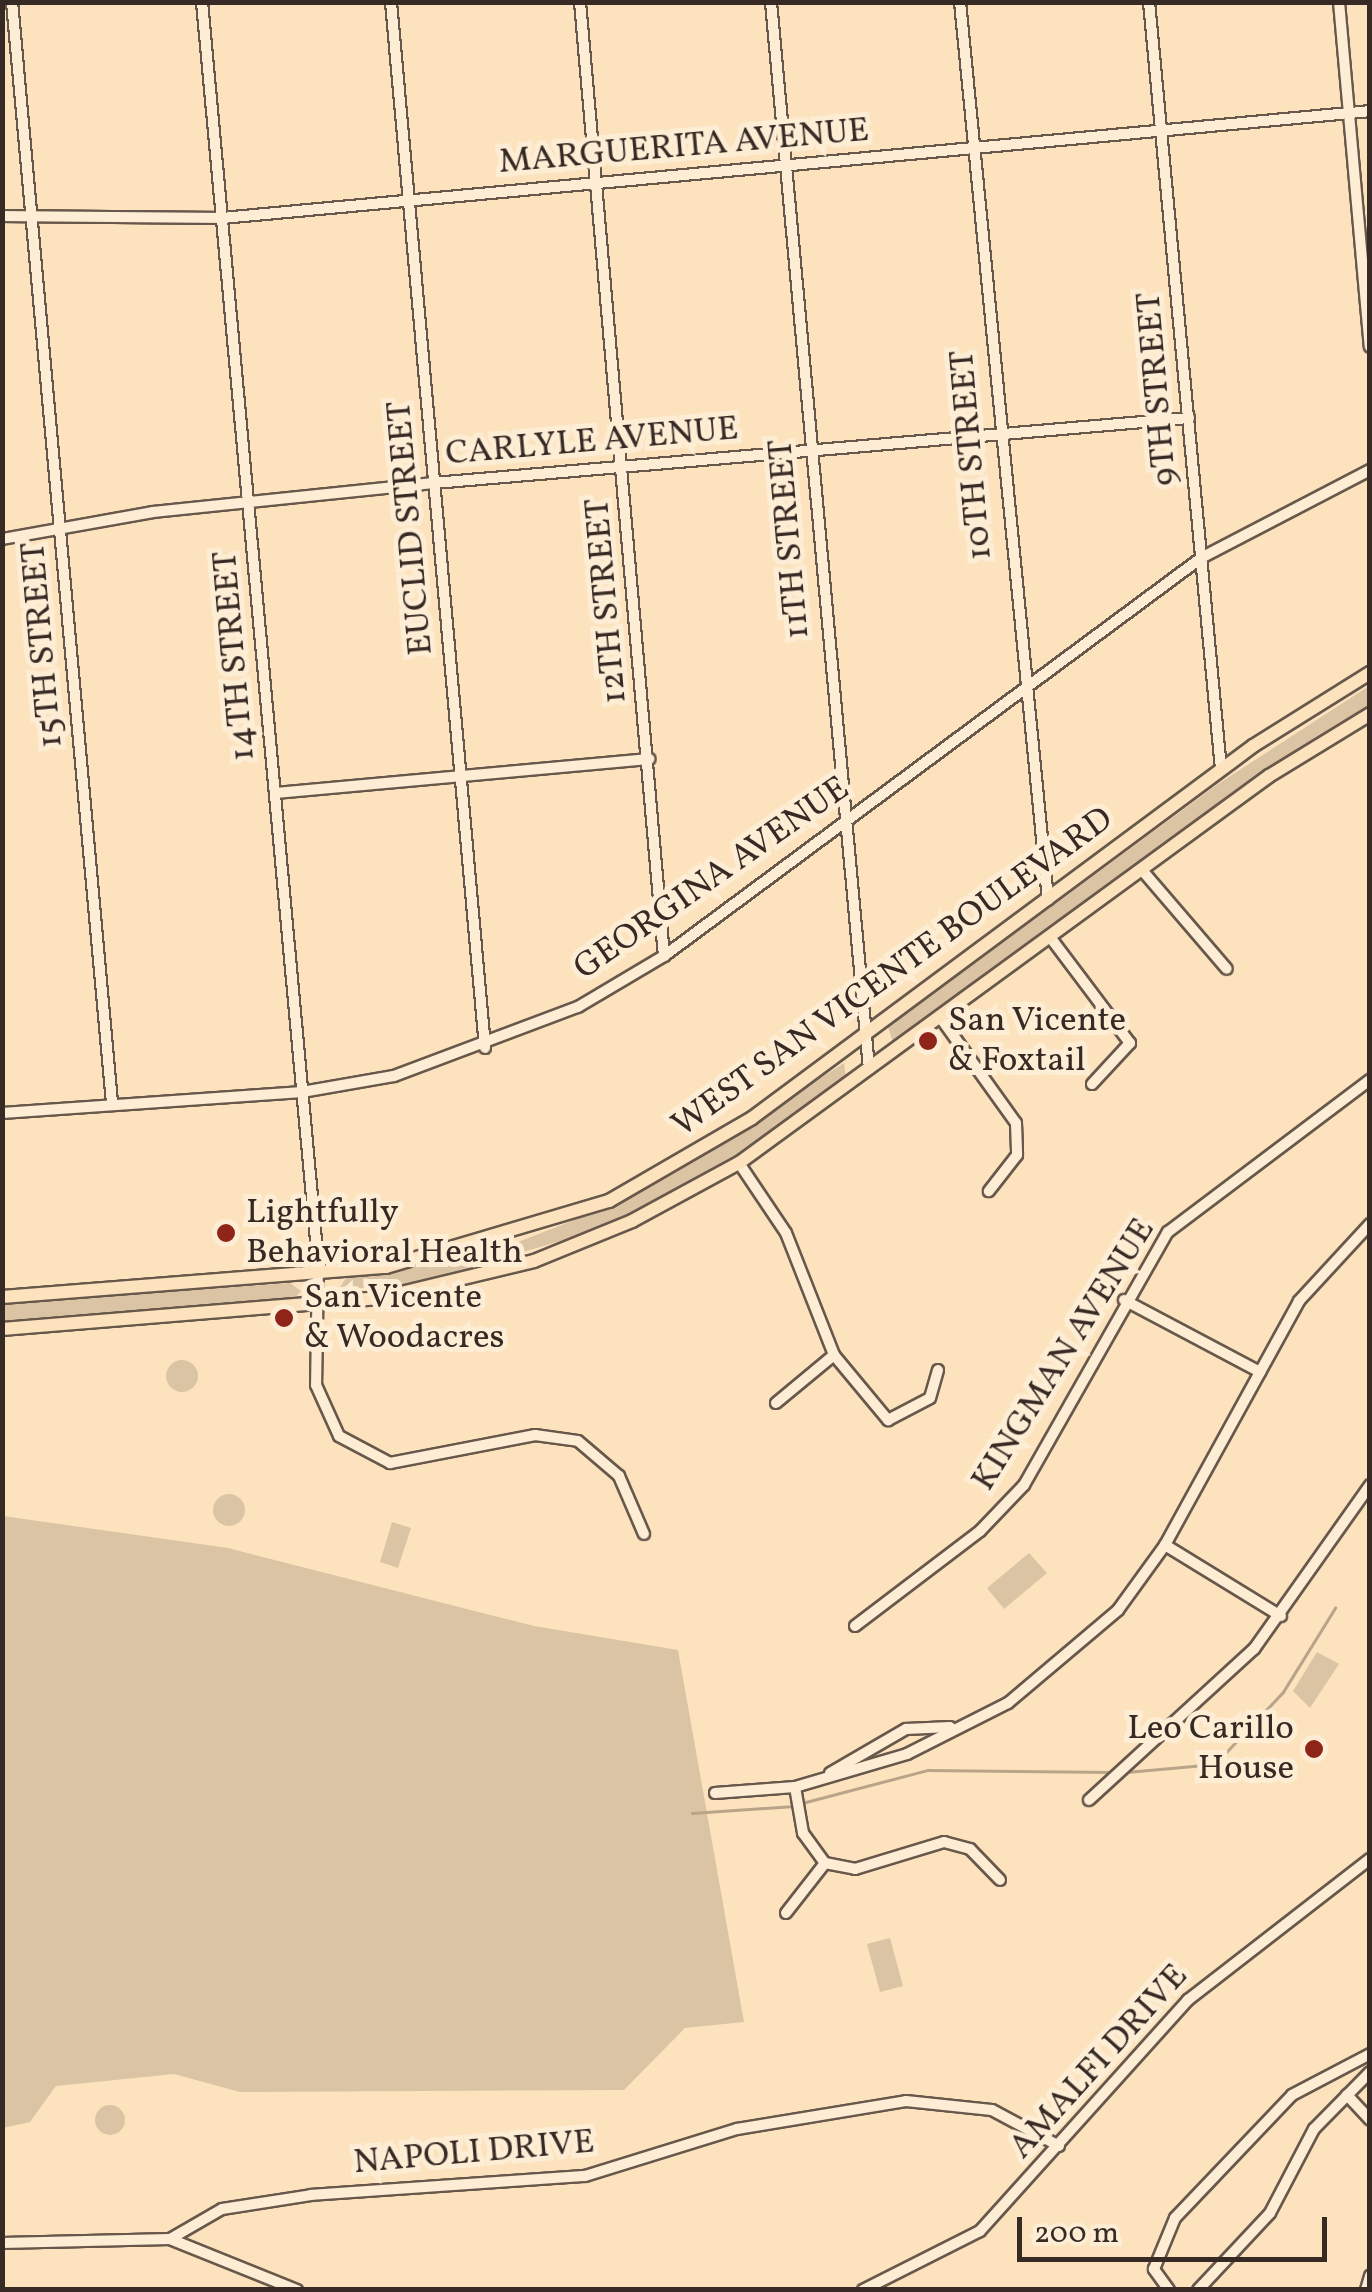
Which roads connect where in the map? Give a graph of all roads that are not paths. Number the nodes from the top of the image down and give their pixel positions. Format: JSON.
{"nodes":[{"id":1,"x":12,"y":2,"type":"edge"},
{"id":2,"x":202,"y":2,"type":"edge"},
{"id":3,"x":391,"y":2,"type":"edge"},
{"id":4,"x":580,"y":2,"type":"edge"},
{"id":5,"x":771,"y":2,"type":"edge"},
{"id":6,"x":960,"y":2,"type":"edge"},
{"id":7,"x":1149,"y":2,"type":"edge"},
{"id":8,"x":1338,"y":2,"type":"edge"},
{"id":9,"x":1370,"y":110,"type":"edge"},
{"id":10,"x":1348,"y":112,"type":"junction"},
{"id":11,"x":1160,"y":131,"type":"junction"},
{"id":12,"x":973,"y":149,"type":"junction"},
{"id":13,"x":786,"y":164,"type":"junction"},
{"id":14,"x":597,"y":183,"type":"junction"},
{"id":15,"x":409,"y":200,"type":"junction"},
{"id":16,"x":2,"y":216,"type":"edge"},
{"id":17,"x":222,"y":218,"type":"junction"},
{"id":18,"x":32,"y":220,"type":"junction"},
{"id":19,"x":1370,"y":347,"type":"edge"},
{"id":20,"x":1188,"y":418,"type":"junction"},
{"id":21,"x":998,"y":434,"type":"junction"},
{"id":22,"x":809,"y":450,"type":"junction"},
{"id":23,"x":622,"y":466,"type":"junction"},
{"id":24,"x":1370,"y":470,"type":"edge"},
{"id":25,"x":434,"y":482,"type":"junction"},
{"id":26,"x":249,"y":504,"type":"junction"},
{"id":27,"x":60,"y":524,"type":"junction"},
{"id":28,"x":2,"y":539,"type":"edge"},
{"id":29,"x":1202,"y":558,"type":"junction"},
{"id":30,"x":1370,"y":673,"type":"edge"},
{"id":31,"x":1021,"y":689,"type":"junction"},
{"id":32,"x":1370,"y":714,"type":"edge"},
{"id":33,"x":649,"y":759,"type":"junction"},
{"id":34,"x":1221,"y":770,"type":"junction"},
{"id":35,"x":462,"y":774,"type":"junction"},
{"id":36,"x":275,"y":793,"type":"junction"},
{"id":37,"x":844,"y":820,"type":"junction"},
{"id":38,"x":1142,"y":870,"type":"junction"},
{"id":39,"x":1048,"y":900,"type":"junction"},
{"id":40,"x":1050,"y":936,"type":"junction"},
{"id":41,"x":664,"y":956,"type":"junction"},
{"id":42,"x":1227,"y":969,"type":"dead end"},
{"id":43,"x":940,"y":1018,"type":"junction"},
{"id":44,"x":868,"y":1030,"type":"junction"},
{"id":45,"x":485,"y":1048,"type":"junction"},
{"id":46,"x":869,"y":1069,"type":"junction"},
{"id":47,"x":1370,"y":1080,"type":"edge"},
{"id":48,"x":1092,"y":1084,"type":"dead end"},
{"id":49,"x":302,"y":1092,"type":"junction"},
{"id":50,"x":112,"y":1104,"type":"junction"},
{"id":51,"x":2,"y":1113,"type":"edge"},
{"id":52,"x":740,"y":1163,"type":"junction"},
{"id":53,"x":989,"y":1191,"type":"dead end"},
{"id":54,"x":1370,"y":1224,"type":"edge"},
{"id":55,"x":316,"y":1276,"type":"junction"},
{"id":56,"x":2,"y":1297,"type":"edge"},
{"id":57,"x":1124,"y":1300,"type":"junction"},
{"id":58,"x":313,"y":1304,"type":"junction"},
{"id":59,"x":2,"y":1329,"type":"edge"},
{"id":60,"x":834,"y":1355,"type":"junction"},
{"id":61,"x":938,"y":1370,"type":"dead end"},
{"id":62,"x":1260,"y":1372,"type":"junction"},
{"id":63,"x":776,"y":1403,"type":"dead end"},
{"id":64,"x":1370,"y":1476,"type":"edge"},
{"id":65,"x":1366,"y":1486,"type":"edge"},
{"id":66,"x":644,"y":1534,"type":"dead end"},
{"id":67,"x":1165,"y":1545,"type":"junction"},
{"id":68,"x":1281,"y":1616,"type":"junction"},
{"id":69,"x":855,"y":1626,"type":"dead end"},
{"id":70,"x":952,"y":1727,"type":"junction"},
{"id":71,"x":829,"y":1774,"type":"junction"},
{"id":72,"x":794,"y":1787,"type":"junction"},
{"id":73,"x":715,"y":1793,"type":"dead end"},
{"id":74,"x":1089,"y":1800,"type":"dead end"},
{"id":75,"x":1370,"y":1859,"type":"edge"},
{"id":76,"x":825,"y":1863,"type":"junction"},
{"id":77,"x":1000,"y":1880,"type":"dead end"},
{"id":78,"x":786,"y":1913,"type":"dead end"},
{"id":79,"x":1370,"y":2054,"type":"edge"},
{"id":80,"x":1370,"y":2072,"type":"edge"},
{"id":81,"x":1347,"y":2095,"type":"junction"},
{"id":82,"x":1370,"y":2120,"type":"edge"},
{"id":83,"x":1060,"y":2146,"type":"junction"},
{"id":84,"x":170,"y":2239,"type":"junction"},
{"id":85,"x":2,"y":2243,"type":"edge"},
{"id":86,"x":1370,"y":2276,"type":"edge"},
{"id":87,"x":297,"y":2290,"type":"edge"},
{"id":88,"x":864,"y":2290,"type":"edge"},
{"id":89,"x":1169,"y":2290,"type":"edge"},
{"id":90,"x":1198,"y":2290,"type":"edge"},
{"id":91,"x":1366,"y":2290,"type":"edge"}],
"edges":[{"from":1,"to":18,"type":"street","name":"15TH STREET"},
{"from":2,"to":17,"type":"street","name":"14TH STREET"},
{"from":3,"to":15,"type":"street","name":"EUCLID STREET"},
{"from":4,"to":14,"type":"street","name":"12TH STREET"},
{"from":5,"to":13,"type":"street","name":"11TH STREET"},
{"from":6,"to":12,"type":"street","name":"10TH STREET"},
{"from":7,"to":11,"type":"street","name":"9TH STREET"},
{"from":8,"to":10,"type":"street"},
{"from":9,"to":10,"type":"street","name":"MARGUERITA AVENUE"},
{"from":10,"to":11,"type":"street","name":"MARGUERITA AVENUE"},
{"from":10,"to":19,"type":"street"},
{"from":11,"to":12,"type":"street","name":"MARGUERITA AVENUE"},
{"from":11,"to":20,"type":"street","name":"9TH STREET"},
{"from":12,"to":13,"type":"street","name":"MARGUERITA AVENUE"},
{"from":12,"to":21,"type":"street","name":"10TH STREET"},
{"from":13,"to":14,"type":"street","name":"MARGUERITA AVENUE"},
{"from":13,"to":22,"type":"street","name":"11TH STREET"},
{"from":14,"to":15,"type":"street","name":"MARGUERITA AVENUE"},
{"from":14,"to":23,"type":"street","name":"12TH STREET"},
{"from":15,"to":17,"type":"street","name":"MARGUERITA AVENUE"},
{"from":15,"to":25,"type":"street","name":"EUCLID STREET"},
{"from":16,"to":18,"type":"street","name":"MARGUERITA AVENUE"},
{"from":17,"to":18,"type":"street","name":"MARGUERITA AVENUE"},
{"from":17,"to":26,"type":"street","name":"14TH STREET"},
{"from":18,"to":27,"type":"street","name":"15TH STREET"},
{"from":20,"to":21,"type":"street","name":"CARLYLE AVENUE"},
{"from":20,"to":29,"type":"street","name":"9TH STREET"},
{"from":21,"to":22,"type":"street","name":"CARLYLE AVENUE"},
{"from":21,"to":31,"type":"street","name":"10TH STREET"},
{"from":22,"to":23,"type":"street","name":"CARLYLE AVENUE"},
{"from":22,"to":37,"type":"street","name":"11TH STREET"},
{"from":23,"to":25,"type":"street","name":"CARLYLE AVENUE"},
{"from":23,"to":33,"type":"street","name":"12TH STREET"},
{"from":24,"to":29,"type":"street","name":"GEORGINA AVENUE"},
{"from":25,"to":26,"type":"street","name":"CARLYLE AVENUE"},
{"from":25,"to":35,"type":"street","name":"EUCLID STREET"},
{"from":26,"to":27,"type":"street","name":"CARLYLE AVENUE"},
{"from":26,"to":36,"type":"street","name":"14TH STREET"},
{"from":27,"to":28,"type":"street","name":"CARLYLE AVENUE"},
{"from":27,"to":50,"type":"street","name":"15TH STREET"},
{"from":29,"to":31,"type":"street","name":"GEORGINA AVENUE"},
{"from":29,"to":34,"type":"street","name":"9TH STREET"},
{"from":30,"to":34,"type":"main road","name":"WEST SAN VICENTE BOULEVARD"},
{"from":31,"to":37,"type":"street","name":"GEORGINA AVENUE"},
{"from":31,"to":39,"type":"street","name":"10TH STREET"},
{"from":32,"to":38,"type":"main road"},
{"from":33,"to":35,"type":"street"},
{"from":33,"to":41,"type":"street","name":"12TH STREET"},
{"from":34,"to":39,"type":"main road","name":"WEST SAN VICENTE BOULEVARD"},
{"from":35,"to":36,"type":"street"},
{"from":35,"to":45,"type":"street","name":"EUCLID STREET"},
{"from":36,"to":49,"type":"street","name":"14TH STREET"},
{"from":37,"to":41,"type":"street","name":"GEORGINA AVENUE"},
{"from":37,"to":44,"type":"street","name":"11TH STREET"},
{"from":38,"to":40,"type":"main road"},
{"from":38,"to":42,"type":"street"},
{"from":39,"to":44,"type":"main road","name":"WEST SAN VICENTE BOULEVARD"},
{"from":40,"to":43,"type":"main road"},
{"from":40,"to":48,"type":"street"},
{"from":41,"to":45,"type":"street","name":"GEORGINA AVENUE"},
{"from":43,"to":46,"type":"main road"},
{"from":43,"to":53,"type":"street"},
{"from":44,"to":46,"type":"street","name":"11TH STREET"},
{"from":44,"to":55,"type":"main road","name":"WEST SAN VICENTE BOULEVARD"},
{"from":45,"to":49,"type":"street","name":"GEORGINA AVENUE"},
{"from":46,"to":52,"type":"main road"},
{"from":47,"to":57,"type":"street","name":"KINGMAN AVENUE"},
{"from":49,"to":50,"type":"street","name":"GEORGINA AVENUE"},
{"from":49,"to":55,"type":"street","name":"14TH STREET"},
{"from":50,"to":51,"type":"street","name":"GEORGINA AVENUE"},
{"from":52,"to":58,"type":"main road"},
{"from":52,"to":60,"type":"street"},
{"from":54,"to":62,"type":"street"},
{"from":55,"to":56,"type":"main road","name":"WEST SAN VICENTE BOULEVARD"},
{"from":55,"to":58,"type":"street","name":"14TH STREET"},
{"from":57,"to":62,"type":"street"},
{"from":57,"to":69,"type":"street","name":"KINGMAN AVENUE"},
{"from":58,"to":59,"type":"main road"},
{"from":58,"to":66,"type":"street","name":"14TH STREET"},
{"from":60,"to":61,"type":"street"},
{"from":60,"to":63,"type":"street"},
{"from":62,"to":67,"type":"street"},
{"from":64,"to":65,"type":"street"},
{"from":65,"to":68,"type":"street"},
{"from":67,"to":68,"type":"street"},
{"from":67,"to":70,"type":"street"},
{"from":68,"to":74,"type":"street"},
{"from":70,"to":71,"type":"street"},
{"from":70,"to":71,"type":"street"},
{"from":71,"to":72,"type":"street"},
{"from":72,"to":73,"type":"street"},
{"from":72,"to":76,"type":"street"},
{"from":75,"to":83,"type":"street","name":"AMALFI DRIVE"},
{"from":76,"to":77,"type":"street"},
{"from":76,"to":78,"type":"street"},
{"from":79,"to":89,"type":"street"},
{"from":80,"to":81,"type":"street"},
{"from":81,"to":82,"type":"street"},
{"from":81,"to":90,"type":"street"},
{"from":83,"to":84,"type":"street","name":"NAPOLI DRIVE"},
{"from":83,"to":88,"type":"street","name":"AMALFI DRIVE"},
{"from":84,"to":85,"type":"street","name":"NAPOLI DRIVE"},
{"from":84,"to":87,"type":"street"},
{"from":86,"to":91,"type":"street"}]}
